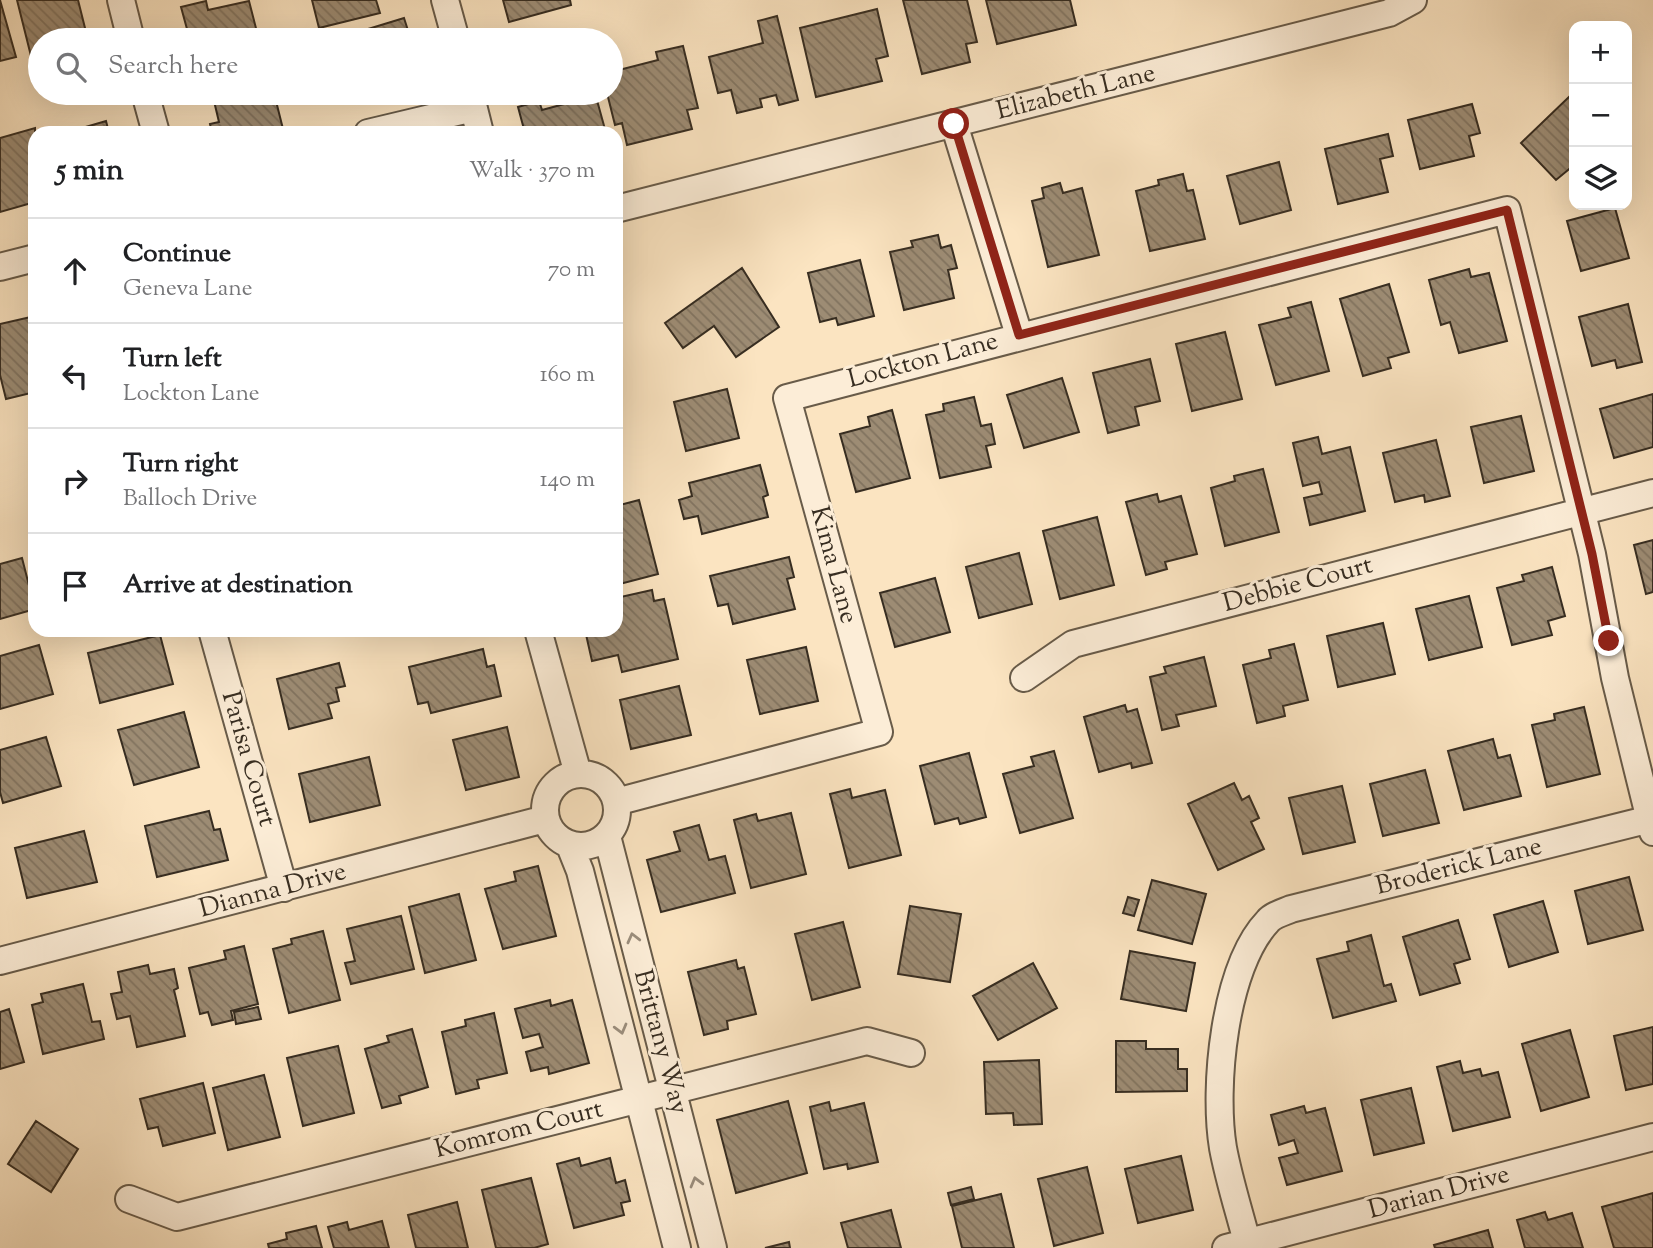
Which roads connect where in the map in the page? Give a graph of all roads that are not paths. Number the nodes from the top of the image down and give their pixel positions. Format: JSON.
{"nodes":[{"id":1,"x":121,"y":0,"type":"edge"},
{"id":2,"x":445,"y":0,"type":"edge"},
{"id":3,"x":1412,"y":1,"type":"edge"},
{"id":4,"x":128,"y":28,"type":"edge"},
{"id":5,"x":453,"y":28,"type":"edge"},
{"id":6,"x":148,"y":105,"type":"edge"},
{"id":7,"x":474,"y":111,"type":"edge"},
{"id":8,"x":954,"y":124,"type":"junction"},
{"id":9,"x":154,"y":126,"type":"edge"},
{"id":10,"x":402,"y":126,"type":"edge"},
{"id":11,"x":623,"y":207,"type":"edge"},
{"id":12,"x":28,"y":260,"type":"edge"},
{"id":13,"x":0,"y":267,"type":"edge"},
{"id":14,"x":1019,"y":335,"type":"junction"},
{"id":15,"x":787,"y":398,"type":"joint"},
{"id":16,"x":1653,"y":493,"type":"edge"},
{"id":17,"x":1582,"y":512,"type":"junction"},
{"id":18,"x":214,"y":637,"type":"edge"},
{"id":19,"x":540,"y":637,"type":"edge"},
{"id":20,"x":1024,"y":678,"type":"dead end"},
{"id":21,"x":578,"y":774,"type":"junction"},
{"id":22,"x":617,"y":802,"type":"junction"},
{"id":23,"x":545,"y":819,"type":"junction"},
{"id":24,"x":1651,"y":826,"type":"edge"},
{"id":25,"x":607,"y":836,"type":"junction"},
{"id":26,"x":570,"y":846,"type":"junction"},
{"id":27,"x":284,"y":888,"type":"junction"},
{"id":28,"x":0,"y":961,"type":"edge"},
{"id":29,"x":911,"y":1053,"type":"dead end"},
{"id":30,"x":672,"y":1090,"type":"junction"},
{"id":31,"x":639,"y":1099,"type":"junction"},
{"id":32,"x":1653,"y":1137,"type":"edge"},
{"id":33,"x":129,"y":1199,"type":"dead end"},
{"id":34,"x":1237,"y":1245,"type":"edge"},
{"id":35,"x":677,"y":1248,"type":"edge"},
{"id":36,"x":713,"y":1248,"type":"edge"}],
"edges":[{"from":1,"to":4,"type":"street"},
{"from":2,"to":5,"type":"street"},
{"from":3,"to":8,"type":"street","name":"Elizabeth Lane"},
{"from":6,"to":9,"type":"street"},
{"from":7,"to":10,"type":"street"},
{"from":8,"to":11,"type":"street","name":"Elizabeth Lane"},
{"from":8,"to":14,"type":"street"},
{"from":12,"to":13,"type":"street"},
{"from":14,"to":15,"type":"street","name":"Lockton Lane"},
{"from":14,"to":17,"type":"street","name":"Lockton Lane"},
{"from":15,"to":22,"type":"street","name":"Kima Lane"},
{"from":16,"to":17,"type":"street","name":"Debbie Court"},
{"from":17,"to":20,"type":"street","name":"Debbie Court"},
{"from":17,"to":24,"type":"street"},
{"from":18,"to":27,"type":"street","name":"Parisa Court"},
{"from":19,"to":21,"type":"street"},
{"from":21,"to":22,"type":"street"},
{"from":21,"to":23,"type":"street"},
{"from":22,"to":25,"type":"street"},
{"from":23,"to":26,"type":"street"},
{"from":23,"to":27,"type":"street","name":"Dianna Drive"},
{"from":24,"to":34,"type":"street","name":"Broderick Lane"},
{"from":25,"to":26,"type":"street"},
{"from":30,"to":25,"type":"street","name":"Brittany Way","one_way":true},
{"from":26,"to":31,"type":"street","name":"Brittany Way","one_way":true},
{"from":27,"to":28,"type":"street","name":"Dianna Drive"},
{"from":29,"to":30,"type":"street","name":"Komrom Court"},
{"from":30,"to":31,"type":"street","name":"Komrom Court"},
{"from":36,"to":30,"type":"street","name":"Brittany Way","one_way":true},
{"from":31,"to":33,"type":"street","name":"Komrom Court"},
{"from":31,"to":35,"type":"street","name":"Brittany Way"},
{"from":32,"to":34,"type":"street","name":"Darian Drive"}]}
